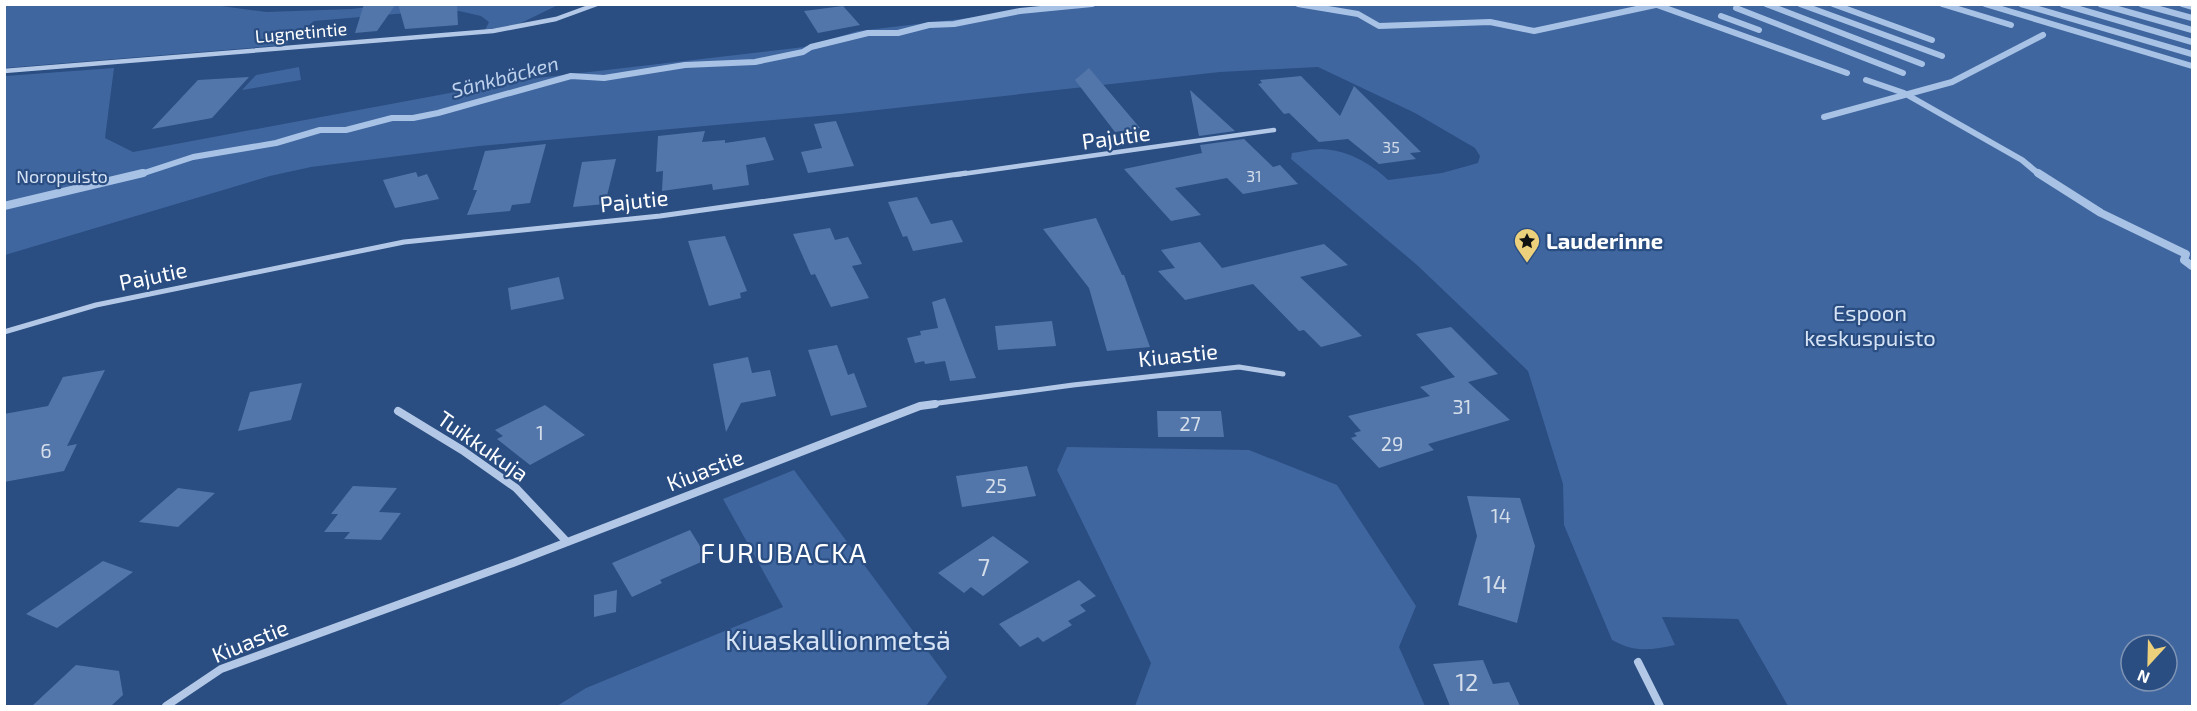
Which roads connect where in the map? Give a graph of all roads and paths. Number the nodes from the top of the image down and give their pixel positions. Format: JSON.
{"nodes":[{"id":1,"x":597,"y":4,"type":"edge"},
{"id":2,"x":4,"y":71,"type":"edge"},
{"id":3,"x":1274,"y":130,"type":"dead end"},
{"id":4,"x":4,"y":332,"type":"edge"},
{"id":5,"x":1283,"y":374,"type":"dead end"},
{"id":6,"x":398,"y":411,"type":"dead end"},
{"id":7,"x":567,"y":542,"type":"junction"},
{"id":8,"x":1638,"y":662,"type":"dead end"},
{"id":9,"x":166,"y":706,"type":"edge"},
{"id":10,"x":1660,"y":706,"type":"edge"}],
"edges":[{"from":1,"to":2,"type":"street","name":"Lugnetintie"},
{"from":3,"to":4,"type":"street","name":"Pajutie"},
{"from":5,"to":7,"type":"street","name":"Kiuastie"},
{"from":6,"to":7,"type":"street","name":"Tuikkukuja"},
{"from":7,"to":9,"type":"street","name":"Kiuastie"},
{"from":8,"to":10,"type":"street"}]}
